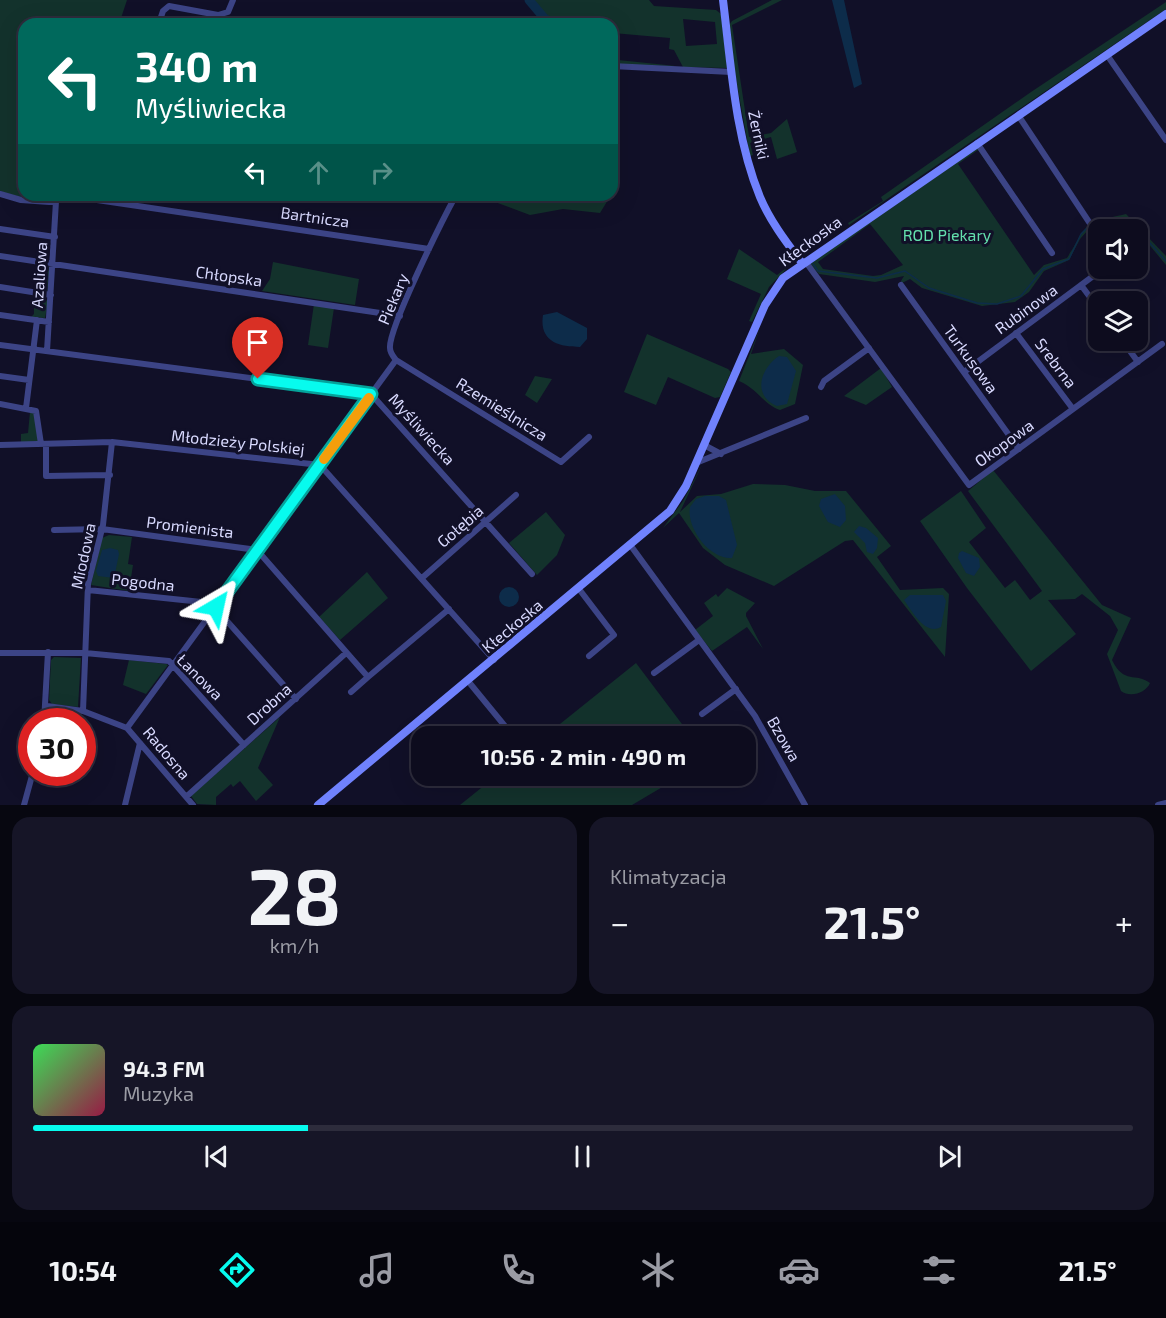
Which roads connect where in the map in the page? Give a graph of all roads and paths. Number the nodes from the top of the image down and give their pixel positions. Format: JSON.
{"nodes":[{"id":1,"x":233,"y":0,"type":"edge"},
{"id":2,"x":723,"y":0,"type":"edge"},
{"id":3,"x":1166,"y":14,"type":"edge"},
{"id":4,"x":160,"y":18,"type":"edge"},
{"id":5,"x":1107,"y":55,"type":"junction"},
{"id":6,"x":618,"y":66,"type":"edge"},
{"id":7,"x":732,"y":72,"type":"junction"},
{"id":8,"x":1018,"y":115,"type":"junction"},
{"id":9,"x":1166,"y":140,"type":"edge"},
{"id":10,"x":977,"y":143,"type":"junction"},
{"id":11,"x":0,"y":194,"type":"edge"},
{"id":12,"x":18,"y":199,"type":"edge"},
{"id":13,"x":56,"y":201,"type":"edge"},
{"id":14,"x":104,"y":201,"type":"edge"},
{"id":15,"x":453,"y":201,"type":"edge"},
{"id":16,"x":1088,"y":220,"type":"edge"},
{"id":17,"x":0,"y":229,"type":"edge"},
{"id":18,"x":55,"y":237,"type":"junction"},
{"id":19,"x":429,"y":249,"type":"junction"},
{"id":20,"x":1052,"y":253,"type":"dead end"},
{"id":21,"x":0,"y":256,"type":"edge"},
{"id":22,"x":803,"y":262,"type":"junction"},
{"id":23,"x":54,"y":264,"type":"junction"},
{"id":24,"x":1089,"y":279,"type":"edge"},
{"id":25,"x":901,"y":285,"type":"dead end"},
{"id":26,"x":1081,"y":285,"type":"junction"},
{"id":27,"x":0,"y":287,"type":"edge"},
{"id":28,"x":1088,"y":294,"type":"edge"},
{"id":29,"x":51,"y":295,"type":"junction"},
{"id":30,"x":0,"y":315,"type":"edge"},
{"id":31,"x":400,"y":316,"type":"junction"},
{"id":32,"x":37,"y":320,"type":"junction"},
{"id":33,"x":49,"y":322,"type":"junction"},
{"id":34,"x":1016,"y":333,"type":"junction"},
{"id":35,"x":1162,"y":344,"type":"dead end"},
{"id":36,"x":0,"y":345,"type":"edge"},
{"id":37,"x":869,"y":348,"type":"junction"},
{"id":38,"x":33,"y":349,"type":"junction"},
{"id":39,"x":47,"y":351,"type":"junction"},
{"id":40,"x":1130,"y":351,"type":"edge"},
{"id":41,"x":396,"y":360,"type":"junction"},
{"id":42,"x":1138,"y":362,"type":"junction"},
{"id":43,"x":964,"y":372,"type":"junction"},
{"id":44,"x":0,"y":376,"type":"edge"},
{"id":45,"x":29,"y":380,"type":"junction"},
{"id":46,"x":821,"y":387,"type":"dead end"},
{"id":47,"x":371,"y":394,"type":"junction"},
{"id":48,"x":0,"y":404,"type":"edge"},
{"id":49,"x":26,"y":408,"type":"junction"},
{"id":50,"x":1073,"y":409,"type":"junction"},
{"id":51,"x":806,"y":418,"type":"dead end"},
{"id":52,"x":589,"y":437,"type":"dead end"},
{"id":53,"x":112,"y":442,"type":"junction"},
{"id":54,"x":43,"y":444,"type":"junction"},
{"id":55,"x":0,"y":445,"type":"edge"},
{"id":56,"x":704,"y":445,"type":"junction"},
{"id":57,"x":1019,"y":449,"type":"junction"},
{"id":58,"x":720,"y":454,"type":"junction"},
{"id":59,"x":696,"y":463,"type":"junction"},
{"id":60,"x":320,"y":465,"type":"junction"},
{"id":61,"x":110,"y":475,"type":"junction"},
{"id":62,"x":516,"y":495,"type":"dead end"},
{"id":63,"x":486,"y":522,"type":"junction"},
{"id":64,"x":102,"y":529,"type":"junction"},
{"id":65,"x":54,"y":530,"type":"dead end"},
{"id":66,"x":631,"y":546,"type":"junction"},
{"id":67,"x":257,"y":550,"type":"junction"},
{"id":68,"x":532,"y":574,"type":"dead end"},
{"id":69,"x":422,"y":578,"type":"junction"},
{"id":70,"x":88,"y":590,"type":"junction"},
{"id":71,"x":579,"y":590,"type":"junction"},
{"id":72,"x":216,"y":607,"type":"junction"},
{"id":73,"x":449,"y":609,"type":"junction"},
{"id":74,"x":699,"y":640,"type":"junction"},
{"id":75,"x":48,"y":652,"type":"junction"},
{"id":76,"x":85,"y":652,"type":"junction"},
{"id":77,"x":0,"y":653,"type":"edge"},
{"id":78,"x":346,"y":653,"type":"junction"},
{"id":79,"x":589,"y":656,"type":"dead end"},
{"id":80,"x":494,"y":660,"type":"junction"},
{"id":81,"x":174,"y":665,"type":"junction"},
{"id":82,"x":654,"y":673,"type":"dead end"},
{"id":83,"x":368,"y":677,"type":"junction"},
{"id":84,"x":468,"y":681,"type":"junction"},
{"id":85,"x":736,"y":689,"type":"junction"},
{"id":86,"x":351,"y":692,"type":"dead end"},
{"id":87,"x":296,"y":699,"type":"junction"},
{"id":88,"x":47,"y":706,"type":"joint"},
{"id":89,"x":61,"y":708,"type":"edge"},
{"id":90,"x":83,"y":708,"type":"edge"},
{"id":91,"x":702,"y":714,"type":"dead end"},
{"id":92,"x":96,"y":716,"type":"edge"},
{"id":93,"x":505,"y":726,"type":"edge"},
{"id":94,"x":127,"y":728,"type":"junction"},
{"id":95,"x":140,"y":743,"type":"junction"},
{"id":96,"x":244,"y":745,"type":"junction"},
{"id":97,"x":29,"y":786,"type":"edge"},
{"id":98,"x":186,"y":796,"type":"junction"},
{"id":99,"x":1166,"y":803,"type":"edge"},
{"id":100,"x":24,"y":805,"type":"edge"},
{"id":101,"x":124,"y":805,"type":"edge"},
{"id":102,"x":193,"y":805,"type":"edge"},
{"id":103,"x":318,"y":805,"type":"edge"},
{"id":104,"x":805,"y":805,"type":"edge"},
{"id":105,"x":1158,"y":805,"type":"edge"}],
"edges":[{"from":1,"to":4,"type":"street"},
{"from":2,"to":7,"type":"main road","name":"Żerniki"},
{"from":3,"to":5,"type":"main road","name":"Kłeckoska"},
{"from":5,"to":8,"type":"main road","name":"Kłeckoska"},
{"from":5,"to":9,"type":"street"},
{"from":6,"to":7,"type":"street"},
{"from":7,"to":22,"type":"main road","name":"Żerniki"},
{"from":8,"to":10,"type":"main road","name":"Kłeckoska"},
{"from":8,"to":16,"type":"street"},
{"from":10,"to":20,"type":"street"},
{"from":10,"to":22,"type":"main road","name":"Kłeckoska"},
{"from":11,"to":12,"type":"street","name":"Bartnicza"},
{"from":13,"to":18,"type":"street","name":"Azaliowa"},
{"from":14,"to":19,"type":"street","name":"Bartnicza"},
{"from":15,"to":19,"type":"street","name":"Piekary"},
{"from":17,"to":18,"type":"street"},
{"from":18,"to":23,"type":"street","name":"Azaliowa"},
{"from":19,"to":31,"type":"street","name":"Piekary"},
{"from":21,"to":23,"type":"street","name":"Chłopska"},
{"from":22,"to":37,"type":"street","name":"Okopowa"},
{"from":22,"to":56,"type":"main road","name":"Kłeckoska"},
{"from":23,"to":29,"type":"street","name":"Azaliowa"},
{"from":23,"to":31,"type":"street","name":"Chłopska"},
{"from":24,"to":26,"type":"street","name":"Rubinowa"},
{"from":25,"to":43,"type":"street","name":"Turkusowa"},
{"from":26,"to":28,"type":"street"},
{"from":26,"to":34,"type":"street","name":"Rubinowa"},
{"from":27,"to":29,"type":"street"},
{"from":29,"to":33,"type":"street","name":"Azaliowa"},
{"from":30,"to":32,"type":"street"},
{"from":31,"to":41,"type":"street","name":"Piekary"},
{"from":32,"to":33,"type":"street"},
{"from":32,"to":38,"type":"street","name":"Azaliowa"},
{"from":33,"to":39,"type":"street","name":"Azaliowa"},
{"from":34,"to":43,"type":"street","name":"Rubinowa"},
{"from":34,"to":50,"type":"street","name":"Srebrna"},
{"from":35,"to":42,"type":"street","name":"Okopowa"},
{"from":36,"to":38,"type":"street","name":"Myśliwiecka"},
{"from":37,"to":46,"type":"street"},
{"from":37,"to":57,"type":"street","name":"Okopowa"},
{"from":38,"to":39,"type":"street","name":"Myśliwiecka"},
{"from":38,"to":45,"type":"street","name":"Azaliowa"},
{"from":39,"to":47,"type":"street","name":"Myśliwiecka"},
{"from":40,"to":42,"type":"street"},
{"from":41,"to":47,"type":"street"},
{"from":41,"to":52,"type":"street","name":"Rzemieślnicza"},
{"from":42,"to":50,"type":"street","name":"Okopowa"},
{"from":43,"to":57,"type":"street","name":"Turkusowa"},
{"from":44,"to":45,"type":"street"},
{"from":45,"to":49,"type":"street","name":"Azaliowa"},
{"from":47,"to":60,"type":"street"},
{"from":47,"to":63,"type":"street","name":"Myśliwiecka"},
{"from":48,"to":49,"type":"street"},
{"from":49,"to":54,"type":"street"},
{"from":50,"to":57,"type":"street","name":"Okopowa"},
{"from":51,"to":58,"type":"street"},
{"from":53,"to":54,"type":"street","name":"Młodzieży Polskiej"},
{"from":53,"to":60,"type":"street","name":"Młodzieży Polskiej"},
{"from":53,"to":61,"type":"street","name":"Miodowa"},
{"from":54,"to":55,"type":"street","name":"Młodzieży Polskiej"},
{"from":54,"to":61,"type":"street"},
{"from":56,"to":58,"type":"street"},
{"from":56,"to":59,"type":"main road","name":"Kłeckoska"},
{"from":58,"to":59,"type":"street"},
{"from":59,"to":66,"type":"main road","name":"Kłeckoska"},
{"from":60,"to":67,"type":"street"},
{"from":60,"to":69,"type":"street","name":"Młodzieży Polskiej"},
{"from":61,"to":64,"type":"street","name":"Miodowa"},
{"from":62,"to":63,"type":"street","name":"Gołębia"},
{"from":63,"to":68,"type":"street","name":"Myśliwiecka"},
{"from":63,"to":69,"type":"street","name":"Gołębia"},
{"from":64,"to":65,"type":"street","name":"Promienista"},
{"from":64,"to":67,"type":"street","name":"Promienista"},
{"from":64,"to":70,"type":"street","name":"Miodowa"},
{"from":66,"to":71,"type":"main road","name":"Kłeckoska"},
{"from":66,"to":74,"type":"street","name":"Bzowa"},
{"from":67,"to":72,"type":"street"},
{"from":67,"to":78,"type":"street"},
{"from":69,"to":73,"type":"street","name":"Młodzieży Polskiej"},
{"from":70,"to":72,"type":"street","name":"Pogodna"},
{"from":70,"to":76,"type":"street","name":"Miodowa"},
{"from":71,"to":79,"type":"street"},
{"from":71,"to":80,"type":"main road","name":"Kłeckoska"},
{"from":72,"to":81,"type":"street"},
{"from":72,"to":87,"type":"street"},
{"from":73,"to":80,"type":"street","name":"Młodzieży Polskiej"},
{"from":73,"to":83,"type":"street"},
{"from":74,"to":82,"type":"street"},
{"from":74,"to":85,"type":"street","name":"Bzowa"},
{"from":75,"to":76,"type":"street","name":"Łanowa"},
{"from":75,"to":77,"type":"street","name":"Łanowa"},
{"from":75,"to":88,"type":"street"},
{"from":76,"to":81,"type":"street","name":"Łanowa"},
{"from":76,"to":90,"type":"street","name":"Miodowa"},
{"from":78,"to":83,"type":"street"},
{"from":78,"to":87,"type":"street","name":"Drobna"},
{"from":80,"to":84,"type":"main road","name":"Kłeckoska"},
{"from":81,"to":94,"type":"street"},
{"from":81,"to":96,"type":"street","name":"Łanowa"},
{"from":83,"to":86,"type":"street"},
{"from":84,"to":93,"type":"street"},
{"from":84,"to":103,"type":"main road","name":"Kłeckoska"},
{"from":85,"to":91,"type":"street"},
{"from":85,"to":104,"type":"street","name":"Bzowa"},
{"from":87,"to":96,"type":"street","name":"Drobna"},
{"from":88,"to":89,"type":"street","name":"Radosna"},
{"from":92,"to":94,"type":"street","name":"Radosna"},
{"from":94,"to":95,"type":"street","name":"Radosna"},
{"from":95,"to":98,"type":"street","name":"Radosna"},
{"from":95,"to":101,"type":"street"},
{"from":96,"to":98,"type":"street","name":"Drobna"},
{"from":97,"to":100,"type":"street"},
{"from":98,"to":102,"type":"street","name":"Radosna"},
{"from":99,"to":105,"type":"street"}]}
